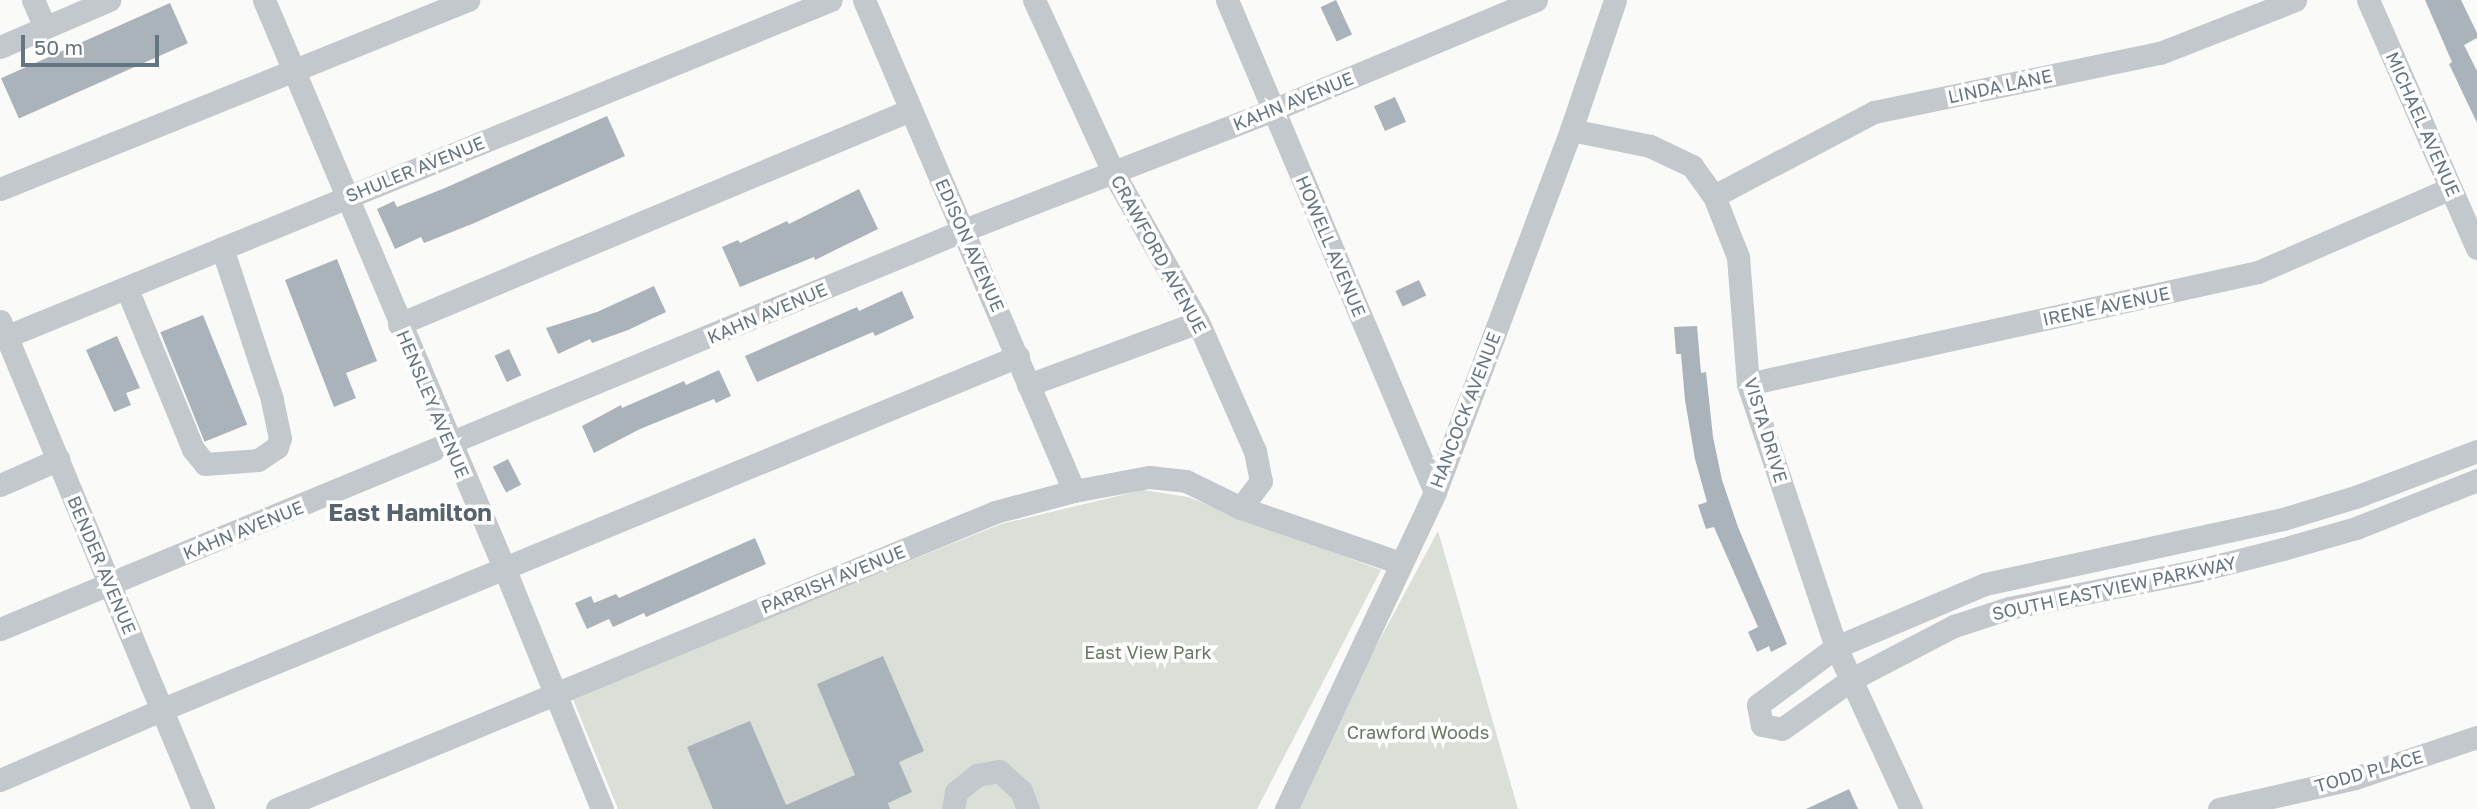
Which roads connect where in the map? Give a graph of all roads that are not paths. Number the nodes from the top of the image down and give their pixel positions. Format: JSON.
{"nodes":[{"id":1,"x":33,"y":0,"type":"edge"},
{"id":2,"x":108,"y":0,"type":"edge"},
{"id":3,"x":264,"y":0,"type":"edge"},
{"id":4,"x":468,"y":0,"type":"edge"},
{"id":5,"x":831,"y":0,"type":"edge"},
{"id":6,"x":863,"y":0,"type":"edge"},
{"id":7,"x":1034,"y":0,"type":"edge"},
{"id":8,"x":1227,"y":0,"type":"edge"},
{"id":9,"x":1534,"y":0,"type":"edge"},
{"id":10,"x":1615,"y":0,"type":"edge"},
{"id":11,"x":2295,"y":0,"type":"edge"},
{"id":12,"x":2368,"y":0,"type":"edge"},
{"id":13,"x":45,"y":27,"type":"junction"},
{"id":14,"x":0,"y":47,"type":"edge"},
{"id":15,"x":293,"y":69,"type":"junction"},
{"id":16,"x":909,"y":110,"type":"junction"},
{"id":17,"x":1273,"y":110,"type":"junction"},
{"id":18,"x":1571,"y":130,"type":"junction"},
{"id":19,"x":1114,"y":174,"type":"junction"},
{"id":20,"x":2451,"y":188,"type":"junction"},
{"id":21,"x":0,"y":189,"type":"edge"},
{"id":22,"x":1714,"y":196,"type":"junction"},
{"id":23,"x":345,"y":197,"type":"junction"},
{"id":24,"x":964,"y":230,"type":"junction"},
{"id":25,"x":2477,"y":247,"type":"edge"},
{"id":26,"x":222,"y":248,"type":"junction"},
{"id":27,"x":127,"y":289,"type":"junction"},
{"id":28,"x":1198,"y":322,"type":"junction"},
{"id":29,"x":399,"y":324,"type":"junction"},
{"id":30,"x":2,"y":332,"type":"edge"},
{"id":31,"x":1018,"y":356,"type":"junction"},
{"id":32,"x":1748,"y":384,"type":"junction"},
{"id":33,"x":1028,"y":386,"type":"junction"},
{"id":34,"x":450,"y":446,"type":"junction"},
{"id":35,"x":2477,"y":451,"type":"edge"},
{"id":36,"x":59,"y":459,"type":"junction"},
{"id":37,"x":2477,"y":480,"type":"edge"},
{"id":38,"x":0,"y":485,"type":"edge"},
{"id":39,"x":1074,"y":491,"type":"junction"},
{"id":40,"x":1435,"y":492,"type":"junction"},
{"id":41,"x":1241,"y":508,"type":"junction"},
{"id":42,"x":1401,"y":563,"type":"junction"},
{"id":43,"x":505,"y":570,"type":"junction"},
{"id":44,"x":110,"y":584,"type":"junction"},
{"id":45,"x":0,"y":629,"type":"edge"},
{"id":46,"x":1836,"y":647,"type":"junction"},
{"id":47,"x":1852,"y":679,"type":"junction"},
{"id":48,"x":553,"y":693,"type":"junction"},
{"id":49,"x":163,"y":709,"type":"junction"},
{"id":50,"x":2477,"y":737,"type":"edge"},
{"id":51,"x":0,"y":780,"type":"edge"},
{"id":52,"x":203,"y":809,"type":"edge"},
{"id":53,"x":277,"y":809,"type":"edge"},
{"id":54,"x":602,"y":809,"type":"edge"},
{"id":55,"x":953,"y":809,"type":"edge"},
{"id":56,"x":1028,"y":809,"type":"edge"},
{"id":57,"x":1286,"y":809,"type":"edge"},
{"id":58,"x":1911,"y":809,"type":"edge"},
{"id":59,"x":2219,"y":809,"type":"edge"}],
"edges":[{"from":1,"to":13,"type":"street"},
{"from":2,"to":13,"type":"street"},
{"from":3,"to":15,"type":"street","name":"HENSLEY AVENUE"},
{"from":4,"to":15,"type":"street"},
{"from":5,"to":23,"type":"street","name":"SHULER AVENUE"},
{"from":6,"to":16,"type":"street","name":"EDISON AVENUE"},
{"from":7,"to":19,"type":"street","name":"CRAWFORD AVENUE"},
{"from":8,"to":17,"type":"street","name":"HOWELL AVENUE"},
{"from":9,"to":17,"type":"street","name":"KAHN AVENUE"},
{"from":10,"to":18,"type":"street","name":"HANCOCK AVENUE"},
{"from":11,"to":22,"type":"street","name":"LINDA LANE"},
{"from":12,"to":20,"type":"street","name":"MICHAEL AVENUE"},
{"from":13,"to":14,"type":"street"},
{"from":15,"to":21,"type":"street"},
{"from":15,"to":23,"type":"street","name":"HENSLEY AVENUE"},
{"from":16,"to":24,"type":"street","name":"EDISON AVENUE"},
{"from":16,"to":29,"type":"street"},
{"from":17,"to":19,"type":"street","name":"KAHN AVENUE"},
{"from":17,"to":40,"type":"street","name":"HOWELL AVENUE"},
{"from":18,"to":22,"type":"street","name":"VISTA DRIVE"},
{"from":18,"to":40,"type":"street","name":"HANCOCK AVENUE"},
{"from":19,"to":24,"type":"street","name":"KAHN AVENUE"},
{"from":19,"to":28,"type":"street","name":"CRAWFORD AVENUE"},
{"from":20,"to":25,"type":"street","name":"MICHAEL AVENUE"},
{"from":20,"to":32,"type":"street","name":"IRENE AVENUE"},
{"from":22,"to":32,"type":"street","name":"VISTA DRIVE"},
{"from":23,"to":26,"type":"street","name":"SHULER AVENUE"},
{"from":23,"to":29,"type":"street","name":"HENSLEY AVENUE"},
{"from":24,"to":31,"type":"street","name":"EDISON AVENUE"},
{"from":24,"to":34,"type":"street","name":"KAHN AVENUE"},
{"from":26,"to":27,"type":"street","name":"SHULER AVENUE"},
{"from":26,"to":27,"type":"street"},
{"from":27,"to":30,"type":"street","name":"SHULER AVENUE"},
{"from":28,"to":33,"type":"street"},
{"from":28,"to":41,"type":"street","name":"CRAWFORD AVENUE"},
{"from":29,"to":34,"type":"street","name":"HENSLEY AVENUE"},
{"from":30,"to":36,"type":"street","name":"BENDER AVENUE"},
{"from":31,"to":33,"type":"street","name":"EDISON AVENUE"},
{"from":31,"to":43,"type":"street"},
{"from":32,"to":46,"type":"street","name":"VISTA DRIVE"},
{"from":33,"to":39,"type":"street","name":"EDISON AVENUE"},
{"from":34,"to":43,"type":"street","name":"HENSLEY AVENUE"},
{"from":34,"to":44,"type":"street","name":"KAHN AVENUE"},
{"from":35,"to":46,"type":"street","name":"SOUTH EASTVIEW PARKWAY"},
{"from":36,"to":38,"type":"street"},
{"from":36,"to":44,"type":"street","name":"BENDER AVENUE"},
{"from":37,"to":47,"type":"street","name":"SOUTH EASTVIEW PARKWAY"},
{"from":39,"to":41,"type":"street","name":"PARRISH AVENUE"},
{"from":39,"to":48,"type":"street","name":"PARRISH AVENUE"},
{"from":40,"to":42,"type":"street","name":"HANCOCK AVENUE"},
{"from":41,"to":42,"type":"street","name":"PARRISH AVENUE"},
{"from":42,"to":57,"type":"street","name":"HANCOCK AVENUE"},
{"from":43,"to":48,"type":"street","name":"HENSLEY AVENUE"},
{"from":43,"to":49,"type":"street"},
{"from":44,"to":45,"type":"street","name":"KAHN AVENUE"},
{"from":44,"to":49,"type":"street","name":"BENDER AVENUE"},
{"from":46,"to":47,"type":"street","name":"VISTA DRIVE"},
{"from":46,"to":47,"type":"street","name":"SOUTH EASTVIEW PARKWAY"},
{"from":47,"to":58,"type":"street","name":"VISTA DRIVE"},
{"from":48,"to":53,"type":"street","name":"PARRISH AVENUE"},
{"from":48,"to":54,"type":"street","name":"HENSLEY AVENUE"},
{"from":49,"to":51,"type":"street"},
{"from":49,"to":52,"type":"street","name":"BENDER AVENUE"},
{"from":50,"to":59,"type":"street","name":"TODD PLACE"},
{"from":55,"to":56,"type":"street"}]}
